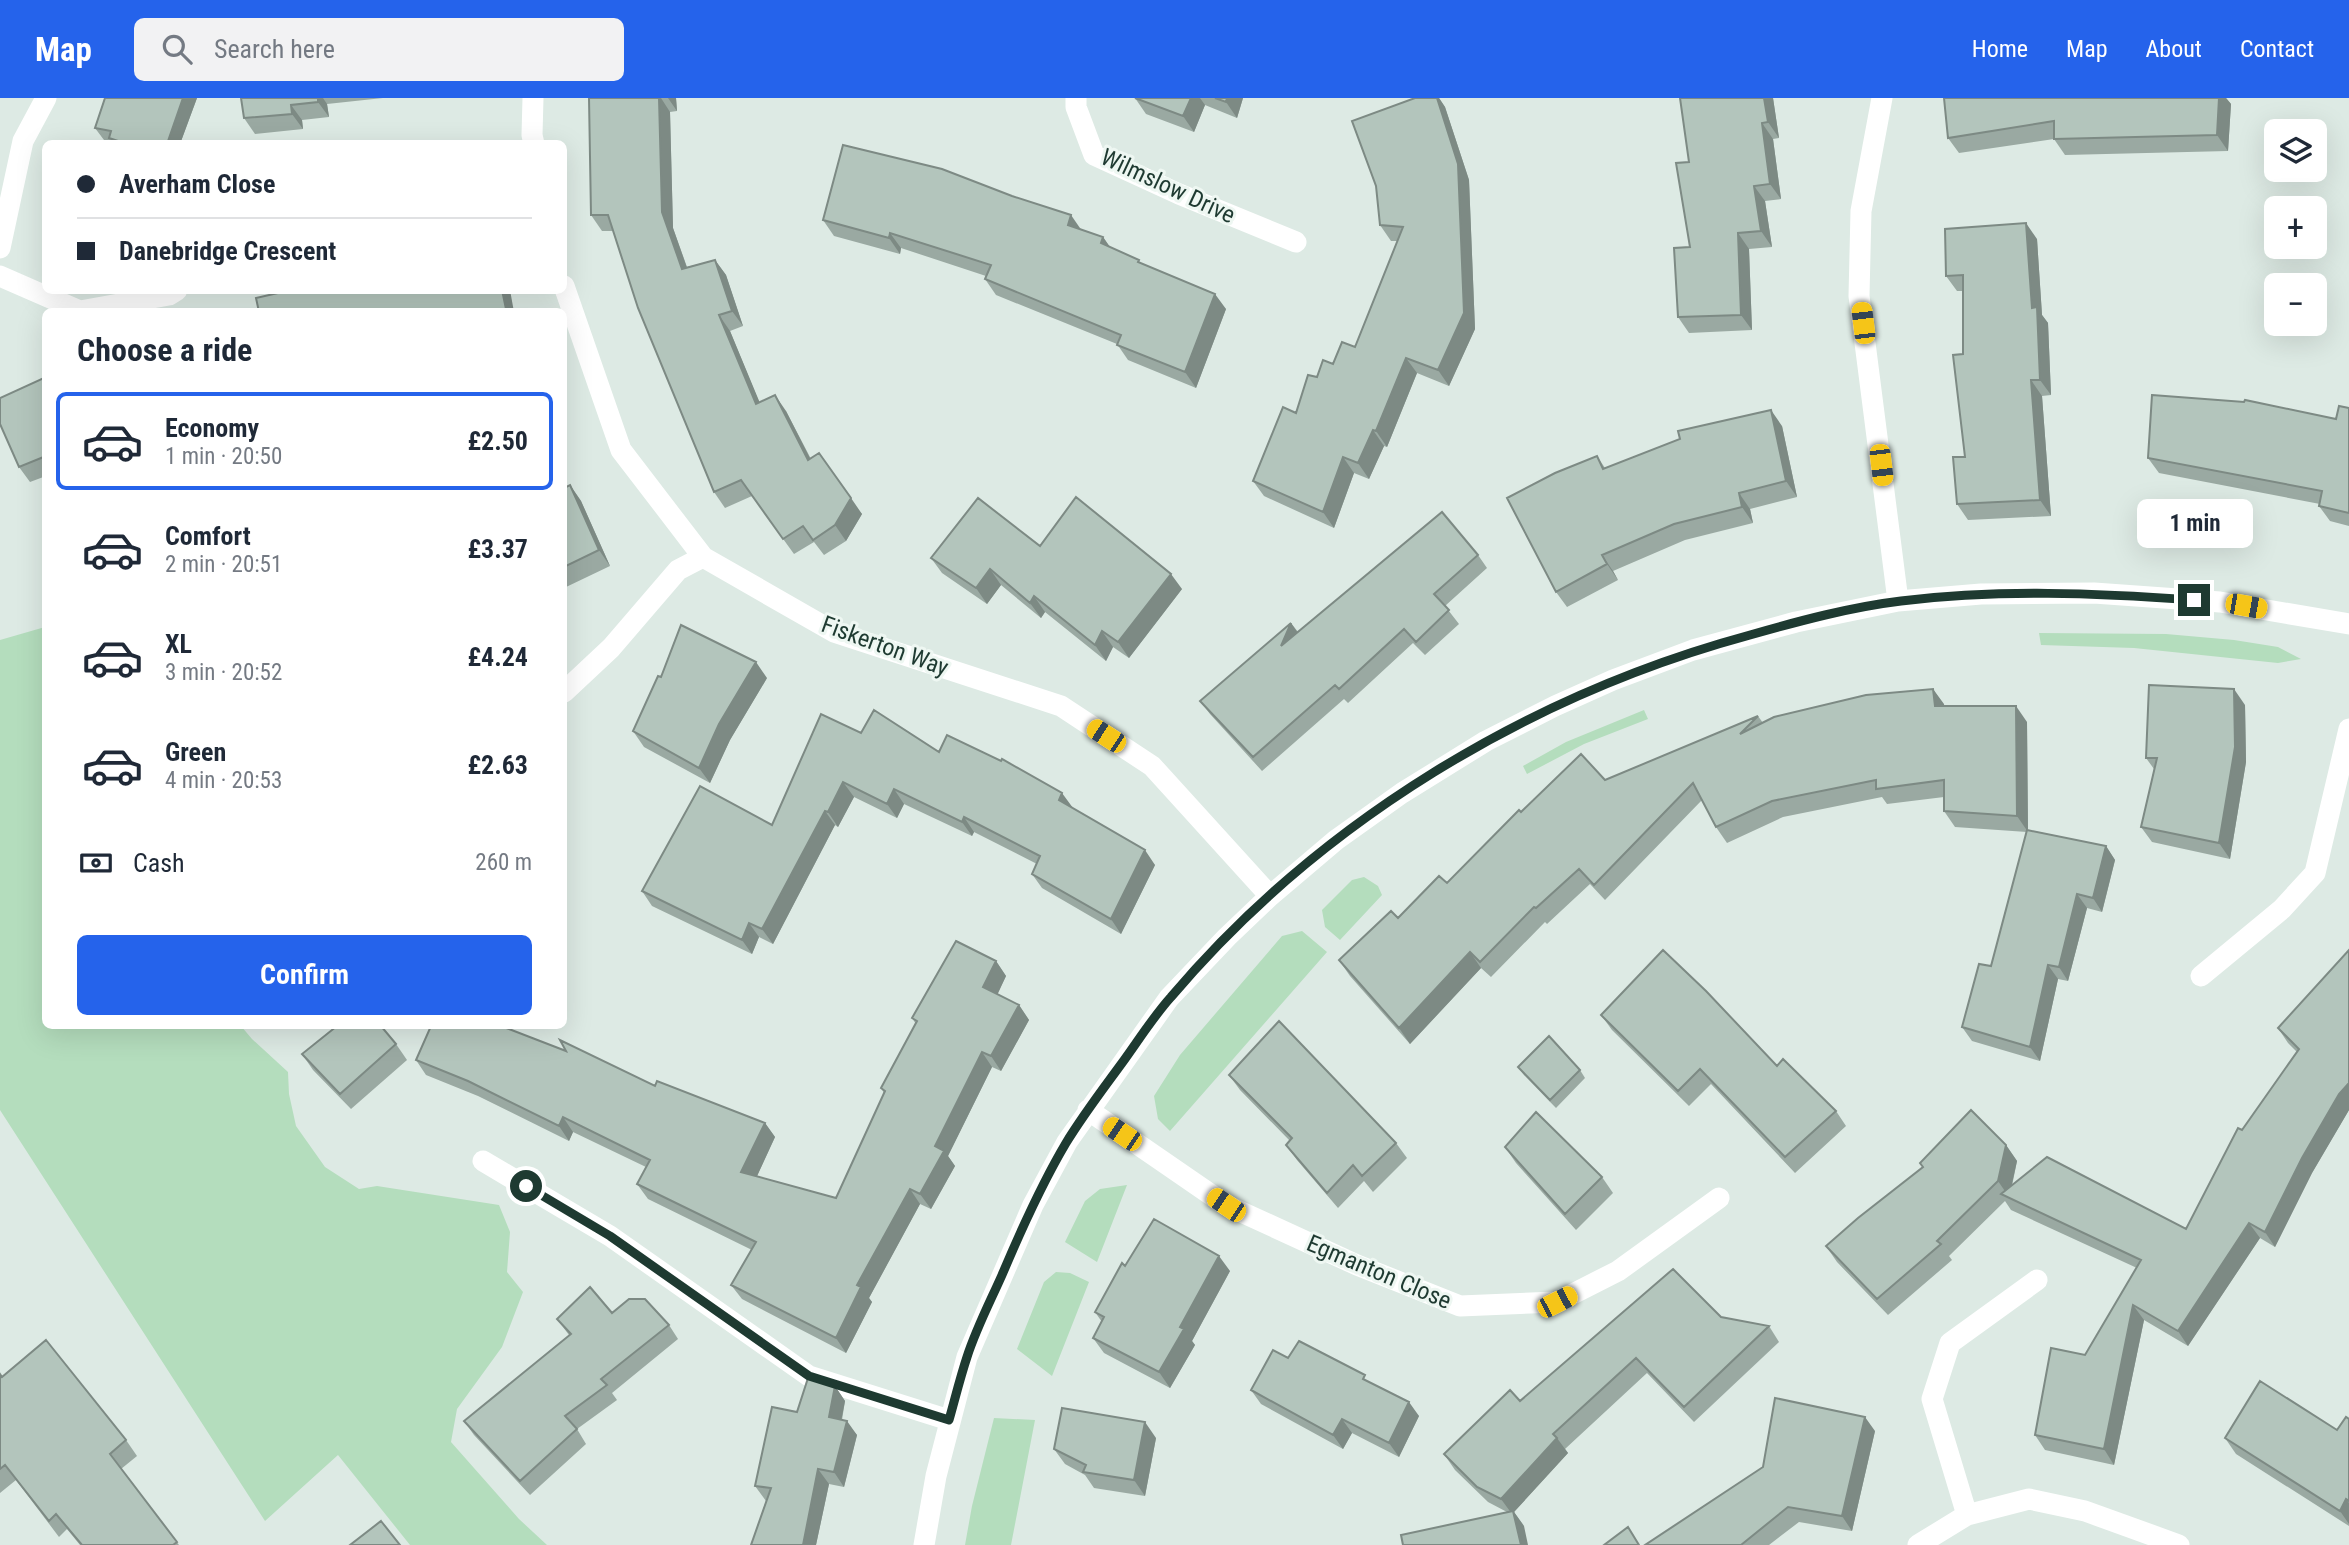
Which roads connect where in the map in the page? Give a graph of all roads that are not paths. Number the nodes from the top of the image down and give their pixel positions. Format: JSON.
{"nodes":[{"id":1,"x":46,"y":98,"type":"edge"},
{"id":2,"x":533,"y":98,"type":"edge"},
{"id":3,"x":1076,"y":98,"type":"edge"},
{"id":4,"x":1882,"y":98,"type":"edge"},
{"id":5,"x":533,"y":140,"type":"edge"},
{"id":6,"x":1296,"y":242,"type":"dead end"},
{"id":7,"x":0,"y":248,"type":"edge"},
{"id":8,"x":0,"y":276,"type":"edge"},
{"id":9,"x":171,"y":294,"type":"edge"},
{"id":10,"x":567,"y":294,"type":"edge"},
{"id":11,"x":73,"y":308,"type":"edge"},
{"id":12,"x":97,"y":308,"type":"edge"},
{"id":13,"x":703,"y":557,"type":"junction"},
{"id":14,"x":1898,"y":601,"type":"junction"},
{"id":15,"x":2349,"y":624,"type":"edge"},
{"id":16,"x":567,"y":689,"type":"edge"},
{"id":17,"x":2349,"y":729,"type":"edge"},
{"id":18,"x":1270,"y":896,"type":"junction"},
{"id":19,"x":2201,"y":976,"type":"dead end"},
{"id":20,"x":1088,"y":1110,"type":"junction"},
{"id":21,"x":483,"y":1161,"type":"dead end"},
{"id":22,"x":1719,"y":1198,"type":"dead end"},
{"id":23,"x":2037,"y":1280,"type":"dead end"},
{"id":24,"x":949,"y":1420,"type":"junction"},
{"id":25,"x":1967,"y":1515,"type":"junction"},
{"id":26,"x":924,"y":1545,"type":"edge"},
{"id":27,"x":1918,"y":1545,"type":"edge"},
{"id":28,"x":2179,"y":1545,"type":"edge"}],
"edges":[{"from":1,"to":7,"type":"street"},
{"from":2,"to":5,"type":"street"},
{"from":3,"to":6,"type":"street","name":"Wilmslow Drive"},
{"from":4,"to":14,"type":"street"},
{"from":8,"to":11,"type":"street"},
{"from":9,"to":12,"type":"street"},
{"from":10,"to":13,"type":"street","name":"Fiskerton Way"},
{"from":13,"to":16,"type":"street"},
{"from":13,"to":18,"type":"street","name":"Fiskerton Way"},
{"from":14,"to":15,"type":"street"},
{"from":14,"to":18,"type":"street"},
{"from":17,"to":19,"type":"street"},
{"from":18,"to":20,"type":"street"},
{"from":20,"to":22,"type":"street","name":"Egmanton Close"},
{"from":20,"to":24,"type":"street"},
{"from":21,"to":24,"type":"street"},
{"from":23,"to":25,"type":"street"},
{"from":24,"to":26,"type":"street"},
{"from":25,"to":27,"type":"street"},
{"from":25,"to":28,"type":"street"}]}
